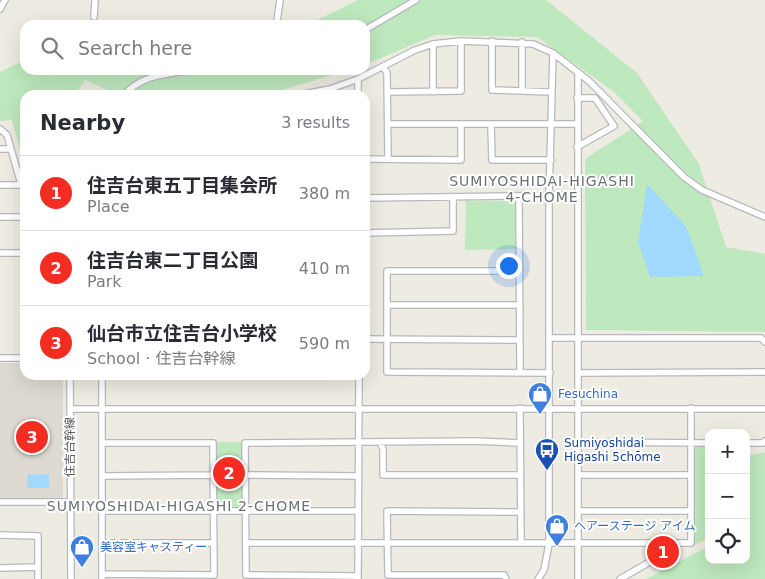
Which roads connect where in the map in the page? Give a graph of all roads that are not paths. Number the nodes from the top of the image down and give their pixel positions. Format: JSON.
{"nodes":[{"id":1,"x":5,"y":0,"type":"edge"},
{"id":2,"x":96,"y":0,"type":"edge"},
{"id":3,"x":280,"y":0,"type":"edge"},
{"id":4,"x":416,"y":0,"type":"edge"},
{"id":5,"x":0,"y":10,"type":"edge"},
{"id":6,"x":94,"y":17,"type":"dead end"},
{"id":7,"x":278,"y":20,"type":"edge"},
{"id":8,"x":370,"y":27,"type":"edge"},
{"id":9,"x":461,"y":41,"type":"junction"},
{"id":10,"x":492,"y":41,"type":"junction"},
{"id":11,"x":522,"y":42,"type":"junction"},
{"id":12,"x":433,"y":44,"type":"junction"},
{"id":13,"x":553,"y":53,"type":"junction"},
{"id":14,"x":384,"y":68,"type":"junction"},
{"id":15,"x":578,"y":73,"type":"junction"},
{"id":16,"x":370,"y":74,"type":"edge"},
{"id":17,"x":168,"y":75,"type":"edge"},
{"id":18,"x":367,"y":75,"type":"edge"},
{"id":19,"x":358,"y":79,"type":"junction"},
{"id":20,"x":130,"y":90,"type":"edge"},
{"id":21,"x":334,"y":90,"type":"edge"},
{"id":22,"x":358,"y":90,"type":"edge"},
{"id":23,"x":522,"y":91,"type":"junction"},
{"id":24,"x":388,"y":92,"type":"junction"},
{"id":25,"x":433,"y":92,"type":"junction"},
{"id":26,"x":551,"y":92,"type":"junction"},
{"id":27,"x":578,"y":98,"type":"junction"},
{"id":28,"x":388,"y":124,"type":"junction"},
{"id":29,"x":578,"y":124,"type":"junction"},
{"id":30,"x":461,"y":125,"type":"junction"},
{"id":31,"x":491,"y":126,"type":"junction"},
{"id":32,"x":551,"y":126,"type":"junction"},
{"id":33,"x":0,"y":129,"type":"edge"},
{"id":34,"x":578,"y":147,"type":"junction"},
{"id":35,"x":0,"y":149,"type":"edge"},
{"id":36,"x":11,"y":149,"type":"junction"},
{"id":37,"x":370,"y":159,"type":"edge"},
{"id":38,"x":388,"y":159,"type":"junction"},
{"id":39,"x":551,"y":160,"type":"junction"},
{"id":40,"x":20,"y":175,"type":"edge"},
{"id":41,"x":20,"y":184,"type":"edge"},
{"id":42,"x":0,"y":185,"type":"edge"},
{"id":43,"x":519,"y":196,"type":"junction"},
{"id":44,"x":578,"y":196,"type":"junction"},
{"id":45,"x":453,"y":197,"type":"junction"},
{"id":46,"x":549,"y":197,"type":"junction"},
{"id":47,"x":370,"y":198,"type":"edge"},
{"id":48,"x":20,"y":217,"type":"edge"},
{"id":49,"x":765,"y":217,"type":"edge"},
{"id":50,"x":0,"y":218,"type":"edge"},
{"id":51,"x":370,"y":233,"type":"edge"},
{"id":52,"x":0,"y":253,"type":"edge"},
{"id":53,"x":20,"y":253,"type":"edge"},
{"id":54,"x":520,"y":271,"type":"junction"},
{"id":55,"x":387,"y":305,"type":"junction"},
{"id":56,"x":520,"y":305,"type":"junction"},
{"id":57,"x":550,"y":338,"type":"junction"},
{"id":58,"x":370,"y":339,"type":"edge"},
{"id":59,"x":388,"y":339,"type":"junction"},
{"id":60,"x":578,"y":339,"type":"junction"},
{"id":61,"x":520,"y":340,"type":"junction"},
{"id":62,"x":765,"y":342,"type":"edge"},
{"id":63,"x":0,"y":358,"type":"edge"},
{"id":64,"x":20,"y":358,"type":"edge"},
{"id":65,"x":520,"y":372,"type":"junction"},
{"id":66,"x":765,"y":372,"type":"edge"},
{"id":67,"x":550,"y":373,"type":"junction"},
{"id":68,"x":578,"y":373,"type":"junction"},
{"id":69,"x":70,"y":380,"type":"edge"},
{"id":70,"x":102,"y":380,"type":"edge"},
{"id":71,"x":359,"y":380,"type":"edge"},
{"id":72,"x":359,"y":408,"type":"junction"},
{"id":73,"x":520,"y":408,"type":"junction"},
{"id":74,"x":578,"y":408,"type":"junction"},
{"id":75,"x":691,"y":408,"type":"junction"},
{"id":76,"x":70,"y":409,"type":"junction"},
{"id":77,"x":102,"y":409,"type":"junction"},
{"id":78,"x":550,"y":409,"type":"junction"},
{"id":79,"x":765,"y":409,"type":"edge"},
{"id":80,"x":765,"y":441,"type":"edge"},
{"id":81,"x":359,"y":442,"type":"junction"},
{"id":82,"x":380,"y":442,"type":"junction"},
{"id":83,"x":519,"y":442,"type":"junction"},
{"id":84,"x":578,"y":442,"type":"junction"},
{"id":85,"x":102,"y":443,"type":"junction"},
{"id":86,"x":691,"y":443,"type":"junction"},
{"id":87,"x":705,"y":443,"type":"edge"},
{"id":88,"x":750,"y":443,"type":"edge"},
{"id":89,"x":214,"y":475,"type":"junction"},
{"id":90,"x":245,"y":475,"type":"junction"},
{"id":91,"x":519,"y":475,"type":"junction"},
{"id":92,"x":579,"y":475,"type":"junction"},
{"id":93,"x":690,"y":475,"type":"junction"},
{"id":94,"x":102,"y":476,"type":"junction"},
{"id":95,"x":358,"y":476,"type":"junction"},
{"id":96,"x":0,"y":502,"type":"edge"},
{"id":97,"x":70,"y":502,"type":"junction"},
{"id":98,"x":245,"y":510,"type":"junction"},
{"id":99,"x":578,"y":510,"type":"junction"},
{"id":100,"x":102,"y":511,"type":"junction"},
{"id":101,"x":214,"y":511,"type":"junction"},
{"id":102,"x":358,"y":511,"type":"junction"},
{"id":103,"x":690,"y":511,"type":"junction"},
{"id":104,"x":520,"y":512,"type":"junction"},
{"id":105,"x":0,"y":535,"type":"edge"},
{"id":106,"x":102,"y":543,"type":"junction"},
{"id":107,"x":246,"y":543,"type":"junction"},
{"id":108,"x":521,"y":543,"type":"junction"},
{"id":109,"x":214,"y":544,"type":"junction"},
{"id":110,"x":358,"y":544,"type":"junction"},
{"id":111,"x":386,"y":544,"type":"junction"},
{"id":112,"x":549,"y":544,"type":"junction"},
{"id":113,"x":578,"y":544,"type":"junction"},
{"id":114,"x":656,"y":544,"type":"junction"},
{"id":115,"x":38,"y":567,"type":"junction"},
{"id":116,"x":0,"y":568,"type":"edge"},
{"id":117,"x":102,"y":577,"type":"edge"},
{"id":118,"x":358,"y":577,"type":"edge"},
{"id":119,"x":38,"y":579,"type":"edge"},
{"id":120,"x":71,"y":579,"type":"edge"},
{"id":121,"x":506,"y":579,"type":"edge"},
{"id":122,"x":538,"y":579,"type":"edge"},
{"id":123,"x":578,"y":579,"type":"edge"},
{"id":124,"x":620,"y":579,"type":"edge"}],
"edges":[{"from":1,"to":5,"type":"street"},
{"from":2,"to":6,"type":"street"},
{"from":3,"to":7,"type":"street"},
{"from":4,"to":8,"type":"street"},
{"from":9,"to":10,"type":"street"},
{"from":9,"to":12,"type":"street"},
{"from":9,"to":25,"type":"street"},
{"from":10,"to":11,"type":"street"},
{"from":10,"to":23,"type":"street"},
{"from":11,"to":13,"type":"street"},
{"from":11,"to":23,"type":"street"},
{"from":12,"to":14,"type":"street"},
{"from":12,"to":25,"type":"street"},
{"from":13,"to":15,"type":"street"},
{"from":13,"to":26,"type":"street"},
{"from":14,"to":16,"type":"street"},
{"from":14,"to":24,"type":"street"},
{"from":15,"to":27,"type":"street"},
{"from":15,"to":49,"type":"street"},
{"from":17,"to":20,"type":"street"},
{"from":18,"to":19,"type":"street"},
{"from":19,"to":21,"type":"street"},
{"from":19,"to":22,"type":"street"},
{"from":23,"to":26,"type":"street"},
{"from":24,"to":25,"type":"street"},
{"from":24,"to":28,"type":"street"},
{"from":26,"to":32,"type":"street"},
{"from":27,"to":29,"type":"street"},
{"from":27,"to":34,"type":"street"},
{"from":28,"to":30,"type":"street"},
{"from":28,"to":38,"type":"street"},
{"from":29,"to":32,"type":"street"},
{"from":29,"to":34,"type":"street"},
{"from":30,"to":31,"type":"street"},
{"from":30,"to":38,"type":"street"},
{"from":31,"to":32,"type":"street"},
{"from":31,"to":39,"type":"street"},
{"from":32,"to":39,"type":"street"},
{"from":33,"to":36,"type":"street"},
{"from":34,"to":44,"type":"street"},
{"from":35,"to":36,"type":"street"},
{"from":36,"to":40,"type":"street"},
{"from":37,"to":38,"type":"street"},
{"from":39,"to":46,"type":"street"},
{"from":41,"to":42,"type":"street"},
{"from":43,"to":45,"type":"street"},
{"from":43,"to":46,"type":"street"},
{"from":43,"to":54,"type":"street"},
{"from":44,"to":46,"type":"street"},
{"from":44,"to":60,"type":"street"},
{"from":45,"to":47,"type":"street"},
{"from":45,"to":51,"type":"street"},
{"from":46,"to":57,"type":"street"},
{"from":48,"to":50,"type":"street"},
{"from":52,"to":53,"type":"street"},
{"from":54,"to":55,"type":"street"},
{"from":54,"to":56,"type":"street"},
{"from":55,"to":56,"type":"street"},
{"from":55,"to":59,"type":"street"},
{"from":56,"to":61,"type":"street"},
{"from":57,"to":60,"type":"street"},
{"from":57,"to":67,"type":"street"},
{"from":58,"to":59,"type":"street"},
{"from":59,"to":61,"type":"street"},
{"from":59,"to":65,"type":"street"},
{"from":60,"to":62,"type":"street"},
{"from":60,"to":68,"type":"street"},
{"from":61,"to":65,"type":"street"},
{"from":63,"to":64,"type":"street"},
{"from":65,"to":67,"type":"street"},
{"from":66,"to":68,"type":"street"},
{"from":67,"to":78,"type":"street"},
{"from":68,"to":74,"type":"street"},
{"from":69,"to":76,"type":"street","name":"住吉台幹線"},
{"from":70,"to":77,"type":"street"},
{"from":71,"to":72,"type":"street"},
{"from":72,"to":73,"type":"street"},
{"from":72,"to":77,"type":"street"},
{"from":72,"to":81,"type":"street"},
{"from":73,"to":78,"type":"street"},
{"from":73,"to":83,"type":"street"},
{"from":74,"to":75,"type":"street"},
{"from":74,"to":78,"type":"street"},
{"from":74,"to":84,"type":"street"},
{"from":75,"to":79,"type":"street"},
{"from":75,"to":86,"type":"street"},
{"from":76,"to":77,"type":"street"},
{"from":76,"to":97,"type":"street","name":"住吉台幹線"},
{"from":77,"to":85,"type":"street"},
{"from":78,"to":112,"type":"street"},
{"from":80,"to":88,"type":"street"},
{"from":81,"to":82,"type":"street"},
{"from":81,"to":90,"type":"street"},
{"from":81,"to":95,"type":"street"},
{"from":82,"to":83,"type":"street"},
{"from":82,"to":91,"type":"street"},
{"from":83,"to":91,"type":"street"},
{"from":84,"to":86,"type":"street"},
{"from":84,"to":92,"type":"street"},
{"from":85,"to":89,"type":"street"},
{"from":85,"to":94,"type":"street"},
{"from":86,"to":87,"type":"street"},
{"from":86,"to":93,"type":"street"},
{"from":89,"to":94,"type":"street"},
{"from":89,"to":101,"type":"street"},
{"from":90,"to":95,"type":"street"},
{"from":90,"to":98,"type":"street"},
{"from":91,"to":104,"type":"street"},
{"from":92,"to":93,"type":"street"},
{"from":92,"to":99,"type":"street"},
{"from":93,"to":103,"type":"street"},
{"from":94,"to":100,"type":"street"},
{"from":95,"to":102,"type":"street"},
{"from":96,"to":97,"type":"street"},
{"from":97,"to":120,"type":"street","name":"住吉台幹線"},
{"from":98,"to":101,"type":"street"},
{"from":98,"to":102,"type":"street"},
{"from":98,"to":107,"type":"street"},
{"from":99,"to":103,"type":"street"},
{"from":99,"to":113,"type":"street"},
{"from":100,"to":101,"type":"street"},
{"from":100,"to":106,"type":"street"},
{"from":101,"to":109,"type":"street"},
{"from":102,"to":110,"type":"street"},
{"from":103,"to":114,"type":"street"},
{"from":104,"to":108,"type":"street"},
{"from":104,"to":111,"type":"street"},
{"from":105,"to":115,"type":"street"},
{"from":106,"to":109,"type":"street"},
{"from":106,"to":117,"type":"street"},
{"from":107,"to":110,"type":"street"},
{"from":107,"to":118,"type":"street"},
{"from":108,"to":111,"type":"street"},
{"from":108,"to":112,"type":"street"},
{"from":109,"to":117,"type":"street"},
{"from":110,"to":111,"type":"street"},
{"from":110,"to":118,"type":"street"},
{"from":111,"to":121,"type":"street"},
{"from":112,"to":113,"type":"street"},
{"from":112,"to":122,"type":"street"},
{"from":113,"to":114,"type":"street"},
{"from":113,"to":123,"type":"street"},
{"from":114,"to":124,"type":"street"},
{"from":115,"to":116,"type":"street"},
{"from":115,"to":119,"type":"street"}]}
